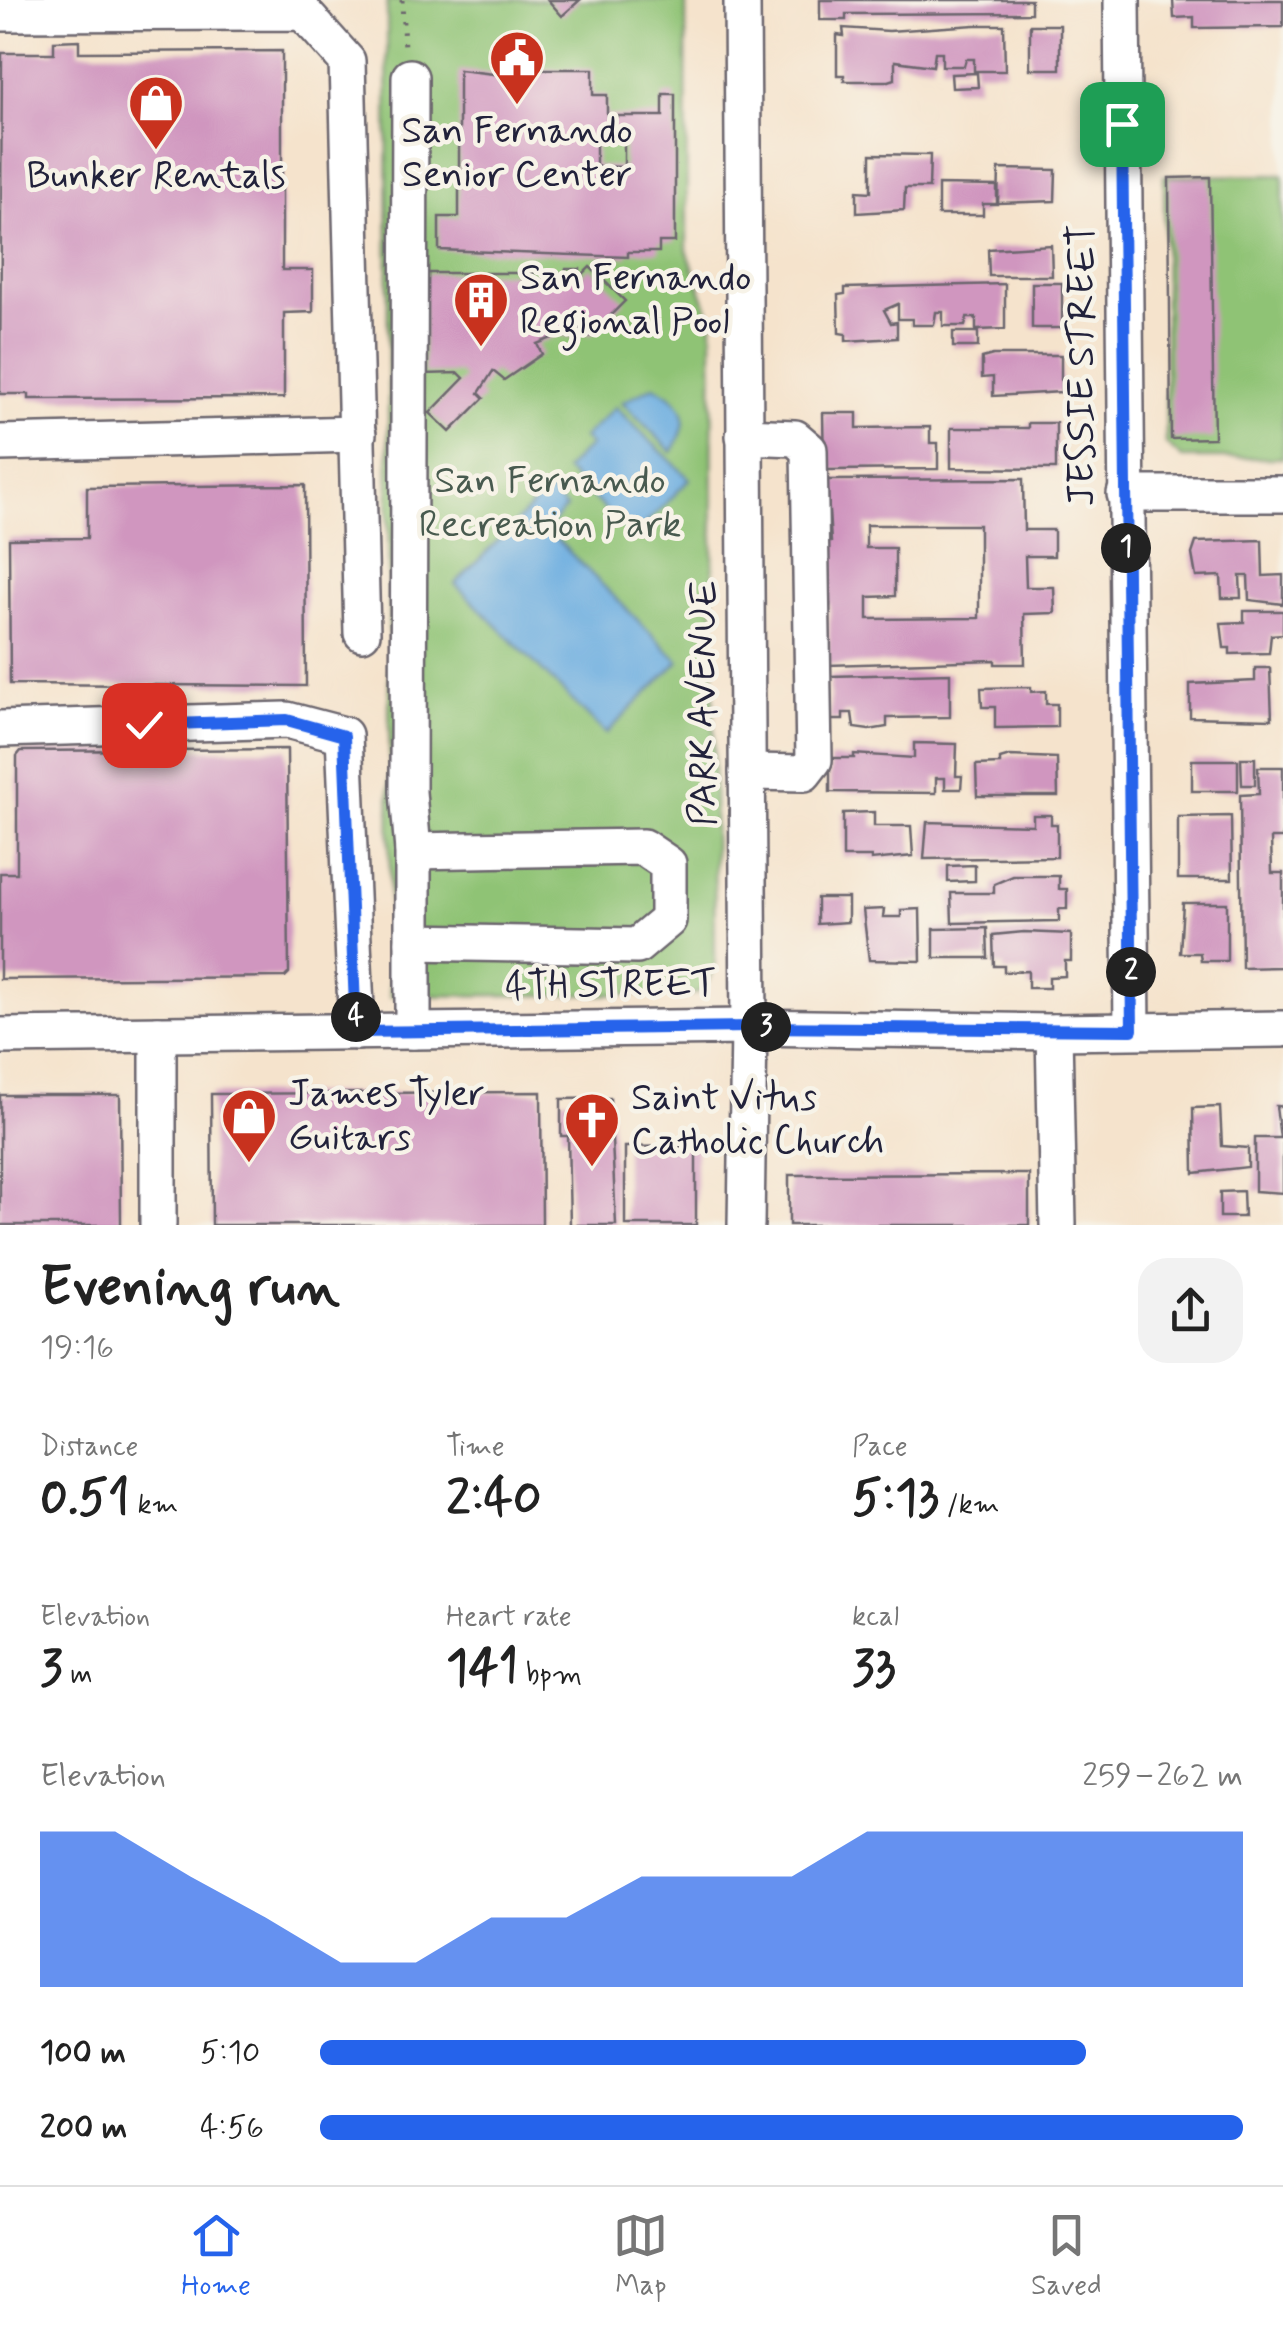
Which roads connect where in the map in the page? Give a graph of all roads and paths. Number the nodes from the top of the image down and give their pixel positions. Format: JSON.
{"nodes":[{"id":1,"x":402,"y":0,"type":"edge"},
{"id":2,"x":742,"y":0,"type":"edge"},
{"id":3,"x":1122,"y":0,"type":"edge"},
{"id":4,"x":0,"y":13,"type":"edge"},
{"id":5,"x":410,"y":78,"type":"joint"},
{"id":6,"x":358,"y":434,"type":"junction"},
{"id":7,"x":744,"y":436,"type":"junction"},
{"id":8,"x":0,"y":442,"type":"edge"},
{"id":9,"x":1125,"y":494,"type":"junction"},
{"id":10,"x":1283,"y":494,"type":"edge"},
{"id":11,"x":362,"y":633,"type":"dead end"},
{"id":12,"x":0,"y":729,"type":"edge"},
{"id":13,"x":747,"y":772,"type":"junction"},
{"id":14,"x":413,"y":851,"type":"junction"},
{"id":15,"x":413,"y":942,"type":"junction"},
{"id":16,"x":749,"y":1027,"type":"junction"},
{"id":17,"x":1283,"y":1029,"type":"edge"},
{"id":18,"x":1132,"y":1030,"type":"junction"},
{"id":19,"x":412,"y":1031,"type":"junction"},
{"id":20,"x":356,"y":1032,"type":"junction"},
{"id":21,"x":1054,"y":1032,"type":"junction"},
{"id":22,"x":158,"y":1034,"type":"junction"},
{"id":23,"x":0,"y":1036,"type":"edge"},
{"id":24,"x":158,"y":1225,"type":"edge"},
{"id":25,"x":746,"y":1225,"type":"edge"},
{"id":26,"x":1058,"y":1225,"type":"edge"}],
"edges":[{"from":1,"to":5,"type":"path"},
{"from":2,"to":7,"type":"street","name":"PARK AVENUE"},
{"from":3,"to":9,"type":"street","name":"JESSIE STREET"},
{"from":4,"to":6,"type":"street"},
{"from":5,"to":14,"type":"street"},
{"from":6,"to":8,"type":"street"},
{"from":6,"to":11,"type":"street"},
{"from":7,"to":13,"type":"street","name":"PARK AVENUE"},
{"from":7,"to":13,"type":"street"},
{"from":9,"to":10,"type":"street"},
{"from":9,"to":18,"type":"street","name":"JESSIE STREET"},
{"from":12,"to":20,"type":"street"},
{"from":13,"to":16,"type":"street","name":"PARK AVENUE"},
{"from":14,"to":15,"type":"street"},
{"from":14,"to":15,"type":"street"},
{"from":15,"to":19,"type":"street"},
{"from":16,"to":19,"type":"street","name":"4TH STREET"},
{"from":16,"to":21,"type":"street","name":"4TH STREET"},
{"from":16,"to":25,"type":"street","name":"PARK AVENUE"},
{"from":17,"to":18,"type":"street","name":"4TH STREET"},
{"from":18,"to":21,"type":"street","name":"4TH STREET"},
{"from":19,"to":20,"type":"street","name":"4TH STREET"},
{"from":20,"to":22,"type":"street","name":"4TH STREET"},
{"from":21,"to":26,"type":"street"},
{"from":22,"to":23,"type":"street","name":"4TH STREET"},
{"from":22,"to":24,"type":"street"}]}
